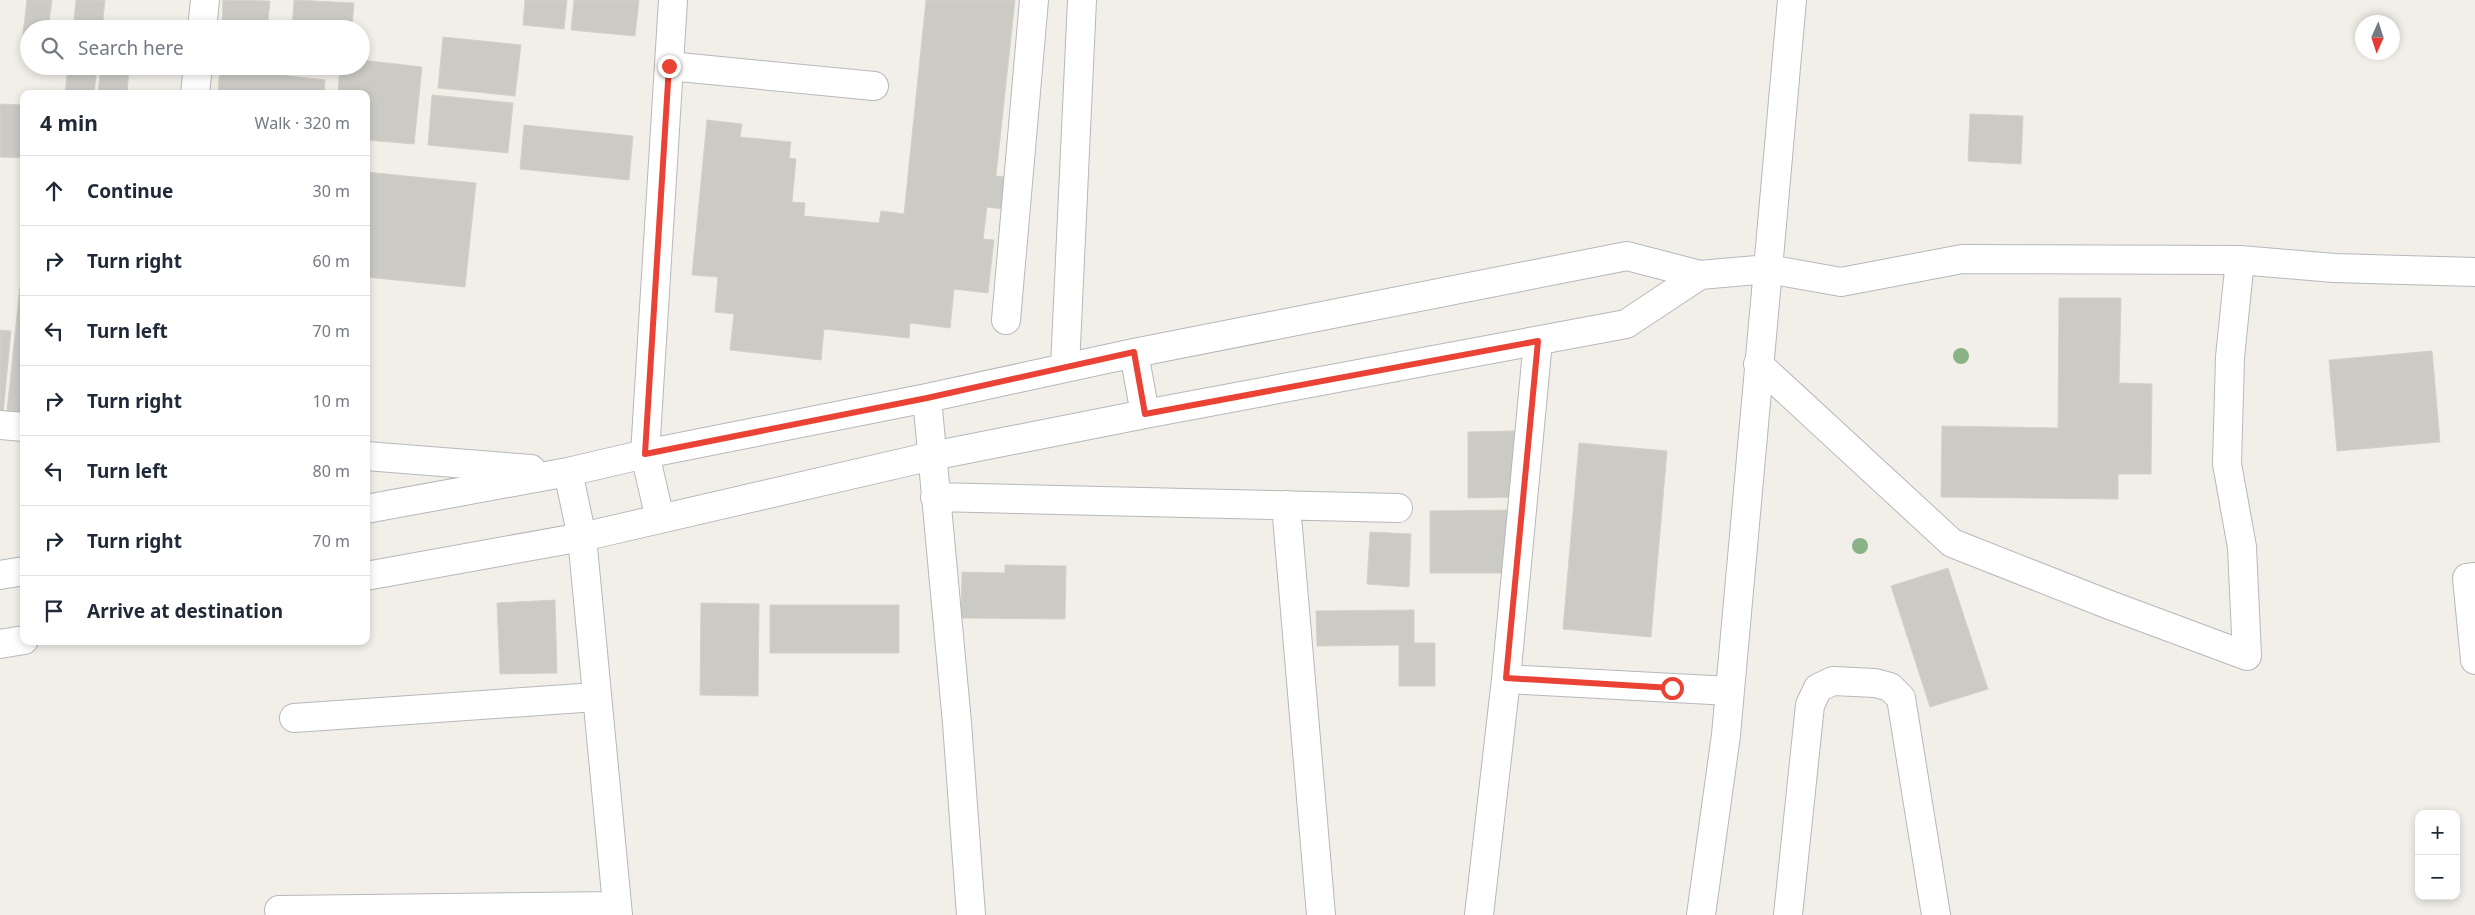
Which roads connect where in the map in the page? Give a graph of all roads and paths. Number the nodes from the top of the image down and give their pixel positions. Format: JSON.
{"nodes":[{"id":1,"x":205,"y":0,"type":"edge"},
{"id":2,"x":673,"y":0,"type":"edge"},
{"id":3,"x":1034,"y":0,"type":"edge"},
{"id":4,"x":1082,"y":0,"type":"edge"},
{"id":5,"x":1792,"y":0,"type":"edge"},
{"id":6,"x":203,"y":20,"type":"edge"},
{"id":7,"x":669,"y":66,"type":"junction"},
{"id":8,"x":197,"y":75,"type":"edge"},
{"id":9,"x":874,"y":86,"type":"dead end"},
{"id":10,"x":196,"y":90,"type":"edge"},
{"id":11,"x":2240,"y":260,"type":"junction"},
{"id":12,"x":1768,"y":269,"type":"junction"},
{"id":13,"x":2475,"y":272,"type":"edge"},
{"id":14,"x":1700,"y":275,"type":"junction"},
{"id":15,"x":1006,"y":320,"type":"dead end"},
{"id":16,"x":1538,"y":341,"type":"junction"},
{"id":17,"x":1134,"y":352,"type":"junction"},
{"id":18,"x":1758,"y":364,"type":"junction"},
{"id":19,"x":1065,"y":367,"type":"junction"},
{"id":20,"x":927,"y":398,"type":"junction"},
{"id":21,"x":1145,"y":414,"type":"junction"},
{"id":22,"x":0,"y":425,"type":"edge"},
{"id":23,"x":20,"y":427,"type":"edge"},
{"id":24,"x":645,"y":454,"type":"junction"},
{"id":25,"x":370,"y":456,"type":"edge"},
{"id":26,"x":932,"y":456,"type":"junction"},
{"id":27,"x":568,"y":472,"type":"junction"},
{"id":28,"x":935,"y":497,"type":"junction"},
{"id":29,"x":1286,"y":504,"type":"junction"},
{"id":30,"x":370,"y":508,"type":"edge"},
{"id":31,"x":1398,"y":508,"type":"dead end"},
{"id":32,"x":660,"y":519,"type":"junction"},
{"id":33,"x":582,"y":537,"type":"junction"},
{"id":34,"x":20,"y":572,"type":"edge"},
{"id":35,"x":0,"y":575,"type":"edge"},
{"id":36,"x":370,"y":575,"type":"edge"},
{"id":37,"x":2475,"y":577,"type":"edge"},
{"id":38,"x":20,"y":641,"type":"edge"},
{"id":39,"x":0,"y":644,"type":"edge"},
{"id":40,"x":2475,"y":660,"type":"edge"},
{"id":41,"x":1506,"y":678,"type":"junction"},
{"id":42,"x":1730,"y":691,"type":"junction"},
{"id":43,"x":596,"y":697,"type":"junction"},
{"id":44,"x":294,"y":718,"type":"dead end"},
{"id":45,"x":279,"y":910,"type":"dead end"},
{"id":46,"x":617,"y":910,"type":"edge"},
{"id":47,"x":971,"y":915,"type":"edge"},
{"id":48,"x":1321,"y":915,"type":"edge"},
{"id":49,"x":1479,"y":915,"type":"edge"},
{"id":50,"x":1701,"y":915,"type":"edge"},
{"id":51,"x":1788,"y":915,"type":"edge"},
{"id":52,"x":1936,"y":915,"type":"edge"}],
"edges":[{"from":1,"to":6,"type":"street"},
{"from":2,"to":7,"type":"street"},
{"from":3,"to":15,"type":"street"},
{"from":4,"to":19,"type":"street"},
{"from":5,"to":12,"type":"street"},
{"from":7,"to":9,"type":"street"},
{"from":7,"to":24,"type":"street"},
{"from":8,"to":10,"type":"street"},
{"from":11,"to":12,"type":"street"},
{"from":11,"to":13,"type":"street"},
{"from":11,"to":18,"type":"street"},
{"from":12,"to":14,"type":"street"},
{"from":12,"to":18,"type":"street"},
{"from":14,"to":16,"type":"street"},
{"from":14,"to":17,"type":"street"},
{"from":16,"to":21,"type":"street"},
{"from":16,"to":41,"type":"street"},
{"from":17,"to":19,"type":"street"},
{"from":17,"to":21,"type":"street"},
{"from":18,"to":42,"type":"street"},
{"from":19,"to":20,"type":"street"},
{"from":20,"to":24,"type":"street"},
{"from":20,"to":26,"type":"street"},
{"from":21,"to":26,"type":"street"},
{"from":22,"to":23,"type":"street"},
{"from":24,"to":27,"type":"street"},
{"from":24,"to":32,"type":"street"},
{"from":25,"to":27,"type":"street"},
{"from":26,"to":28,"type":"street"},
{"from":26,"to":32,"type":"street"},
{"from":27,"to":30,"type":"street"},
{"from":27,"to":33,"type":"street"},
{"from":28,"to":29,"type":"street"},
{"from":28,"to":47,"type":"street"},
{"from":29,"to":31,"type":"street"},
{"from":29,"to":48,"type":"street"},
{"from":32,"to":33,"type":"street"},
{"from":33,"to":36,"type":"street"},
{"from":33,"to":43,"type":"street"},
{"from":34,"to":35,"type":"street"},
{"from":37,"to":40,"type":"street"},
{"from":38,"to":39,"type":"street"},
{"from":41,"to":42,"type":"street"},
{"from":41,"to":49,"type":"street"},
{"from":42,"to":50,"type":"street"},
{"from":43,"to":44,"type":"street"},
{"from":43,"to":46,"type":"street"},
{"from":45,"to":46,"type":"street"},
{"from":51,"to":52,"type":"street"}]}
